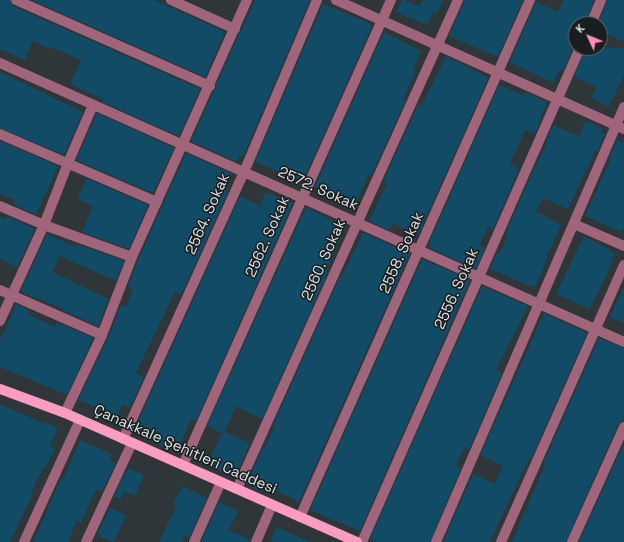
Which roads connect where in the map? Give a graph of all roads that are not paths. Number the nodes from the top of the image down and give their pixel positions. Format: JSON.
{"nodes":[{"id":1,"x":16,"y":0,"type":"edge"},
{"id":2,"x":171,"y":0,"type":"edge"},
{"id":3,"x":248,"y":0,"type":"edge"},
{"id":4,"x":317,"y":0,"type":"edge"},
{"id":5,"x":336,"y":0,"type":"edge"},
{"id":6,"x":391,"y":0,"type":"edge"},
{"id":7,"x":458,"y":0,"type":"edge"},
{"id":8,"x":530,"y":0,"type":"edge"},
{"id":9,"x":601,"y":0,"type":"edge"},
{"id":10,"x":594,"y":16,"type":"edge"},
{"id":11,"x":382,"y":21,"type":"junction"},
{"id":12,"x":235,"y":29,"type":"junction"},
{"id":13,"x":437,"y":46,"type":"junction"},
{"id":14,"x":576,"y":56,"type":"edge"},
{"id":15,"x":0,"y":63,"type":"edge"},
{"id":16,"x":498,"y":72,"type":"junction"},
{"id":17,"x":210,"y":86,"type":"junction"},
{"id":18,"x":557,"y":99,"type":"junction"},
{"id":19,"x":93,"y":105,"type":"junction"},
{"id":20,"x":624,"y":107,"type":"edge"},
{"id":21,"x":620,"y":127,"type":"edge"},
{"id":22,"x":0,"y":134,"type":"edge"},
{"id":23,"x":182,"y":144,"type":"junction"},
{"id":24,"x":68,"y":163,"type":"junction"},
{"id":25,"x":244,"y":172,"type":"junction"},
{"id":26,"x":302,"y":198,"type":"junction"},
{"id":27,"x":157,"y":202,"type":"junction"},
{"id":28,"x":0,"y":206,"type":"edge"},
{"id":29,"x":357,"y":222,"type":"junction"},
{"id":30,"x":574,"y":224,"type":"junction"},
{"id":31,"x":44,"y":225,"type":"junction"},
{"id":32,"x":624,"y":246,"type":"edge"},
{"id":33,"x":419,"y":250,"type":"junction"},
{"id":34,"x":132,"y":257,"type":"junction"},
{"id":35,"x":624,"y":265,"type":"edge"},
{"id":36,"x":479,"y":277,"type":"junction"},
{"id":37,"x":0,"y":290,"type":"edge"},
{"id":38,"x":11,"y":295,"type":"junction"},
{"id":39,"x":539,"y":304,"type":"junction"},
{"id":40,"x":0,"y":321,"type":"edge"},
{"id":41,"x":596,"y":329,"type":"junction"},
{"id":42,"x":102,"y":335,"type":"junction"},
{"id":43,"x":624,"y":342,"type":"edge"},
{"id":44,"x":0,"y":389,"type":"edge"},
{"id":45,"x":65,"y":413,"type":"junction"},
{"id":46,"x":80,"y":420,"type":"junction"},
{"id":47,"x":624,"y":427,"type":"edge"},
{"id":48,"x":128,"y":441,"type":"junction"},
{"id":49,"x":183,"y":465,"type":"junction"},
{"id":50,"x":221,"y":482,"type":"junction"},
{"id":51,"x":237,"y":489,"type":"junction"},
{"id":52,"x":272,"y":505,"type":"junction"},
{"id":53,"x":300,"y":517,"type":"junction"},
{"id":54,"x":24,"y":542,"type":"edge"},
{"id":55,"x":86,"y":542,"type":"edge"},
{"id":56,"x":194,"y":542,"type":"edge"},
{"id":57,"x":256,"y":542,"type":"edge"},
{"id":58,"x":357,"y":542,"type":"edge"},
{"id":59,"x":362,"y":542,"type":"edge"},
{"id":60,"x":436,"y":542,"type":"edge"},
{"id":61,"x":501,"y":542,"type":"edge"},
{"id":62,"x":572,"y":542,"type":"edge"}],
"edges":[{"from":1,"to":17,"type":"street"},
{"from":2,"to":12,"type":"street"},
{"from":3,"to":12,"type":"street"},
{"from":4,"to":25,"type":"street","name":"2564. Sokak"},
{"from":5,"to":11,"type":"street"},
{"from":6,"to":11,"type":"street","name":"2562. Sokak"},
{"from":7,"to":13,"type":"street","name":"2560. Sokak"},
{"from":8,"to":16,"type":"street","name":"2558. Sokak"},
{"from":9,"to":10,"type":"street"},
{"from":11,"to":13,"type":"street"},
{"from":11,"to":26,"type":"street","name":"2562. Sokak"},
{"from":12,"to":17,"type":"street"},
{"from":13,"to":16,"type":"street"},
{"from":13,"to":29,"type":"street","name":"2560. Sokak"},
{"from":14,"to":18,"type":"street","name":"2556. Sokak"},
{"from":15,"to":19,"type":"street","name":"2572. Sokak"},
{"from":16,"to":18,"type":"street"},
{"from":16,"to":33,"type":"street","name":"2558. Sokak"},
{"from":17,"to":23,"type":"street"},
{"from":18,"to":21,"type":"street"},
{"from":18,"to":36,"type":"street","name":"2556. Sokak"},
{"from":19,"to":23,"type":"street","name":"2572. Sokak"},
{"from":19,"to":24,"type":"street"},
{"from":20,"to":21,"type":"street"},
{"from":21,"to":30,"type":"street"},
{"from":22,"to":24,"type":"street"},
{"from":23,"to":25,"type":"street","name":"2572. Sokak"},
{"from":23,"to":27,"type":"street"},
{"from":24,"to":27,"type":"street"},
{"from":24,"to":31,"type":"street"},
{"from":25,"to":26,"type":"street","name":"2572. Sokak"},
{"from":25,"to":48,"type":"street","name":"2564. Sokak"},
{"from":26,"to":29,"type":"street","name":"2572. Sokak"},
{"from":26,"to":49,"type":"street","name":"2562. Sokak"},
{"from":27,"to":34,"type":"street"},
{"from":28,"to":31,"type":"street"},
{"from":29,"to":33,"type":"street","name":"2572. Sokak"},
{"from":29,"to":51,"type":"street","name":"2560. Sokak"},
{"from":30,"to":32,"type":"street"},
{"from":30,"to":39,"type":"street"},
{"from":31,"to":34,"type":"street"},
{"from":31,"to":38,"type":"street"},
{"from":33,"to":36,"type":"street","name":"2572. Sokak"},
{"from":33,"to":53,"type":"street","name":"2558. Sokak"},
{"from":34,"to":42,"type":"street"},
{"from":35,"to":41,"type":"street"},
{"from":36,"to":39,"type":"street","name":"2572. Sokak"},
{"from":36,"to":59,"type":"street","name":"2556. Sokak"},
{"from":37,"to":38,"type":"street"},
{"from":38,"to":40,"type":"street"},
{"from":38,"to":42,"type":"street"},
{"from":39,"to":41,"type":"street","name":"2572. Sokak"},
{"from":39,"to":60,"type":"street"},
{"from":41,"to":43,"type":"street","name":"2572. Sokak"},
{"from":41,"to":61,"type":"street"},
{"from":42,"to":45,"type":"street"},
{"from":44,"to":45,"type":"main road","name":"Çanakkale Şehitleri Caddesi"},
{"from":45,"to":46,"type":"main road","name":"Çanakkale Şehitleri Caddesi"},
{"from":46,"to":48,"type":"main road","name":"Çanakkale Şehitleri Caddesi"},
{"from":46,"to":54,"type":"street"},
{"from":47,"to":62,"type":"street"},
{"from":48,"to":49,"type":"main road","name":"Çanakkale Şehitleri Caddesi"},
{"from":48,"to":55,"type":"street","name":"2564. Sokak"},
{"from":49,"to":50,"type":"main road","name":"Çanakkale Şehitleri Caddesi"},
{"from":50,"to":51,"type":"main road","name":"Çanakkale Şehitleri Caddesi"},
{"from":50,"to":56,"type":"street"},
{"from":51,"to":52,"type":"main road","name":"Çanakkale Şehitleri Caddesi"},
{"from":52,"to":53,"type":"main road","name":"Çanakkale Şehitleri Caddesi"},
{"from":52,"to":57,"type":"street"},
{"from":53,"to":58,"type":"main road","name":"Çanakkale Şehitleri Caddesi"}]}
